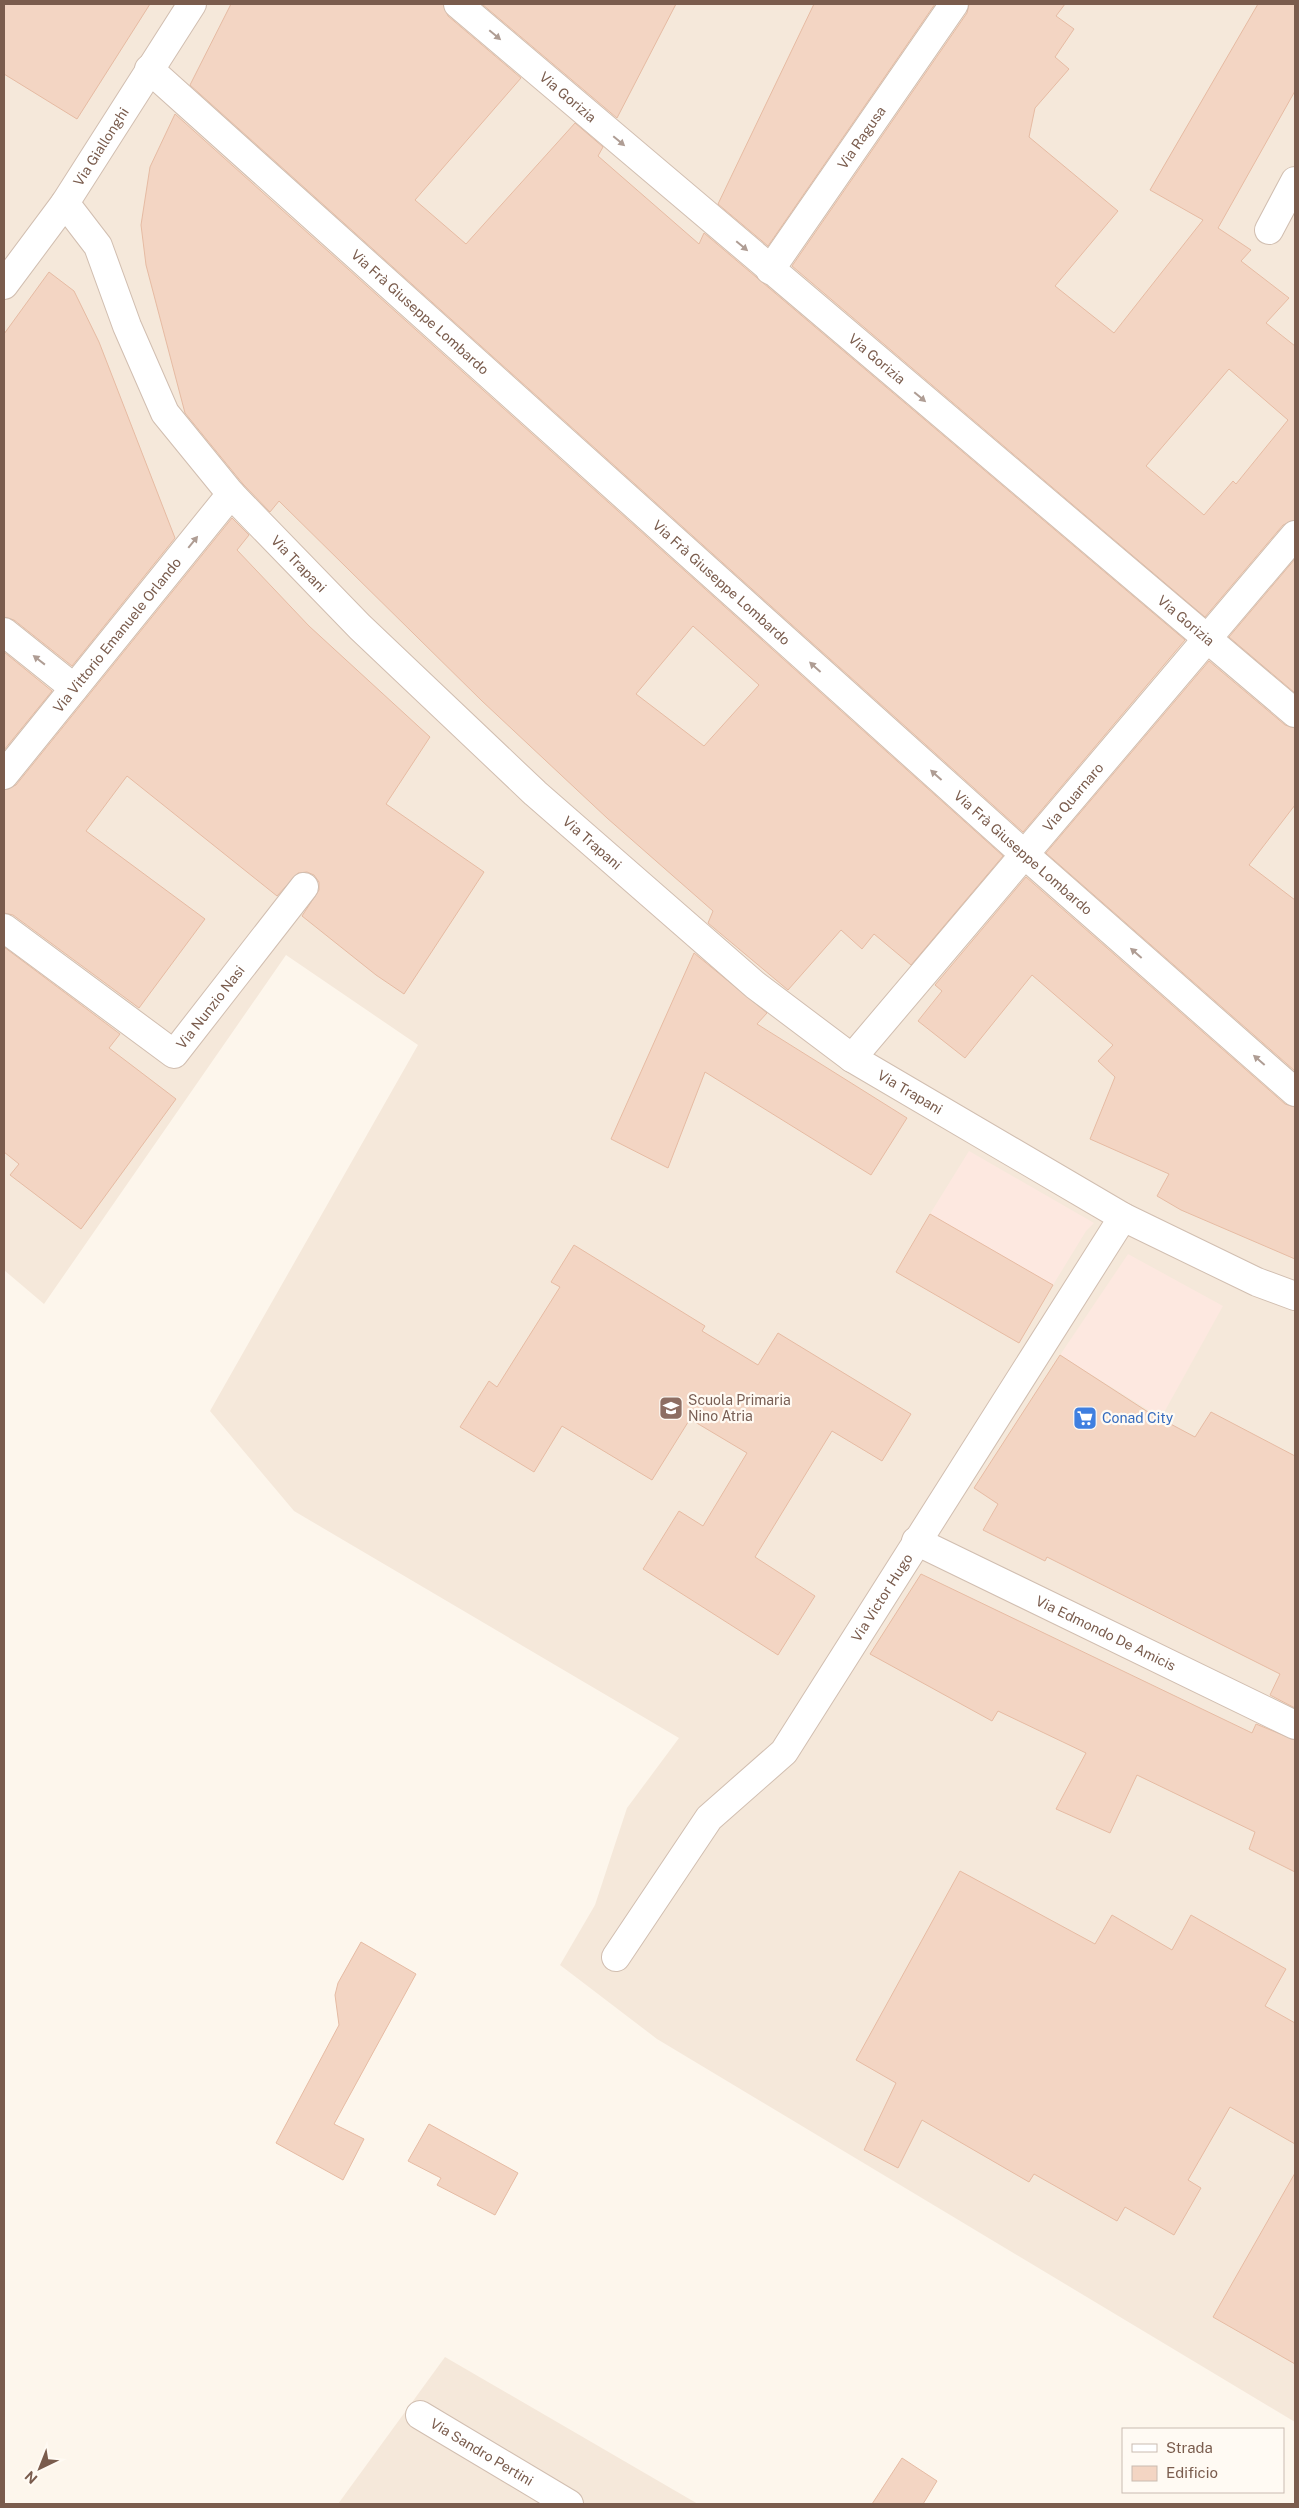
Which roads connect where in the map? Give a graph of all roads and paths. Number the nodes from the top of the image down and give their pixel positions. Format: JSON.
{"nodes":[{"id":1,"x":192,"y":4,"type":"edge"},
{"id":2,"x":458,"y":4,"type":"edge"},
{"id":3,"x":954,"y":4,"type":"edge"},
{"id":4,"x":150,"y":69,"type":"junction"},
{"id":5,"x":1295,"y":181,"type":"edge"},
{"id":6,"x":65,"y":203,"type":"junction"},
{"id":7,"x":1269,"y":230,"type":"dead end"},
{"id":8,"x":770,"y":270,"type":"junction"},
{"id":9,"x":4,"y":285,"type":"edge"},
{"id":10,"x":231,"y":494,"type":"junction"},
{"id":11,"x":1295,"y":534,"type":"edge"},
{"id":12,"x":4,"y":632,"type":"edge"},
{"id":13,"x":1207,"y":639,"type":"junction"},
{"id":14,"x":74,"y":688,"type":"junction"},
{"id":15,"x":1295,"y":713,"type":"edge"},
{"id":16,"x":4,"y":775,"type":"edge"},
{"id":17,"x":1024,"y":854,"type":"junction"},
{"id":18,"x":304,"y":887,"type":"dead end"},
{"id":19,"x":4,"y":928,"type":"edge"},
{"id":20,"x":852,"y":1058,"type":"junction"},
{"id":21,"x":1295,"y":1092,"type":"edge"},
{"id":22,"x":1123,"y":1216,"type":"junction"},
{"id":23,"x":1295,"y":1296,"type":"edge"},
{"id":24,"x":916,"y":1541,"type":"junction"},
{"id":25,"x":1295,"y":1725,"type":"edge"},
{"id":26,"x":616,"y":1958,"type":"dead end"},
{"id":27,"x":420,"y":2415,"type":"dead end"},
{"id":28,"x":570,"y":2504,"type":"edge"}],
"edges":[{"from":1,"to":4,"type":"street","name":"Via Giallonghi"},
{"from":2,"to":8,"type":"street","name":"Via Gorizia","one_way":true},
{"from":3,"to":8,"type":"street","name":"Via Ragusa"},
{"from":4,"to":6,"type":"street","name":"Via Giallonghi"},
{"from":17,"to":4,"type":"street","name":"Via Frà Giuseppe Lombardo","one_way":true},
{"from":5,"to":7,"type":"street"},
{"from":6,"to":9,"type":"street","name":"Via Giallonghi"},
{"from":6,"to":10,"type":"street","name":"Via Trapani"},
{"from":8,"to":13,"type":"street","name":"Via Gorizia","one_way":true},
{"from":14,"to":10,"type":"street","name":"Via Vittorio Emanuele Orlando","one_way":true},
{"from":10,"to":20,"type":"street","name":"Via Trapani"},
{"from":11,"to":13,"type":"street","name":"Via Quarnaro"},
{"from":14,"to":12,"type":"street","one_way":true},
{"from":13,"to":15,"type":"street","name":"Via Gorizia"},
{"from":13,"to":17,"type":"street","name":"Via Quarnaro"},
{"from":14,"to":16,"type":"street","name":"Via Vittorio Emanuele Orlando"},
{"from":17,"to":20,"type":"street","name":"Via Quarnaro"},
{"from":21,"to":17,"type":"street","name":"Via Frà Giuseppe Lombardo","one_way":true},
{"from":18,"to":19,"type":"street","name":"Via Nunzio Nasi"},
{"from":20,"to":22,"type":"street","name":"Via Trapani"},
{"from":22,"to":23,"type":"street","name":"Via Trapani"},
{"from":22,"to":24,"type":"street","name":"Via Victor Hugo"},
{"from":24,"to":25,"type":"street","name":"Via Edmondo De Amicis"},
{"from":24,"to":26,"type":"street","name":"Via Victor Hugo"},
{"from":27,"to":28,"type":"street","name":"Via Sandro Pertini"}]}
